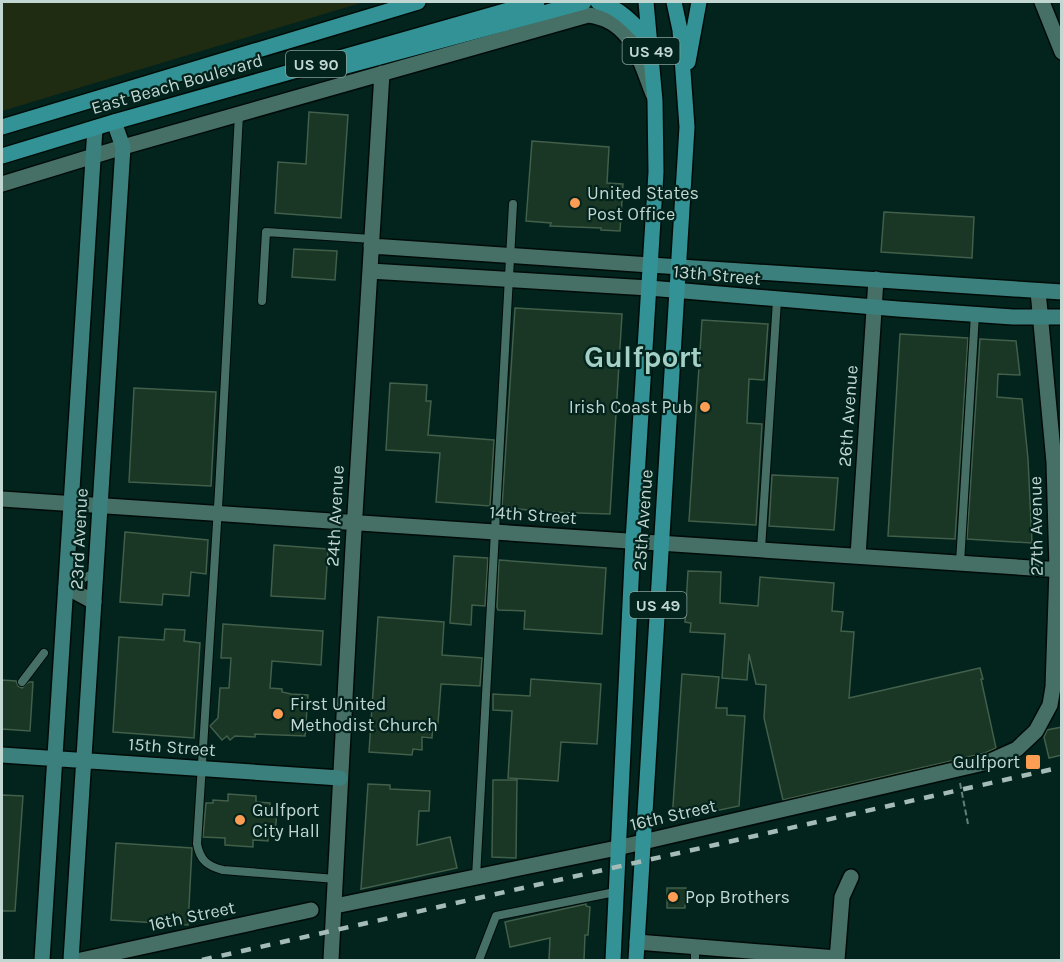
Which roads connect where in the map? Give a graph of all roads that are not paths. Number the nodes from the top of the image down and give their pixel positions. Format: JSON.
{"nodes":[{"id":1,"x":418,"y":2,"type":"edge"},
{"id":2,"x":537,"y":2,"type":"edge"},
{"id":3,"x":584,"y":2,"type":"edge"},
{"id":4,"x":598,"y":2,"type":"edge"},
{"id":5,"x":646,"y":2,"type":"edge"},
{"id":6,"x":674,"y":2,"type":"edge"},
{"id":7,"x":699,"y":2,"type":"edge"},
{"id":8,"x":1042,"y":2,"type":"edge"},
{"id":9,"x":651,"y":42,"type":"junction"},
{"id":10,"x":1062,"y":52,"type":"edge"},
{"id":11,"x":382,"y":73,"type":"junction"},
{"id":12,"x":259,"y":80,"type":"junction"},
{"id":13,"x":684,"y":83,"type":"junction"},
{"id":14,"x":656,"y":101,"type":"junction"},
{"id":15,"x":239,"y":114,"type":"junction"},
{"id":16,"x":114,"y":122,"type":"junction"},
{"id":17,"x":2,"y":127,"type":"edge"},
{"id":18,"x":95,"y":128,"type":"junction"},
{"id":19,"x":123,"y":147,"type":"junction"},
{"id":20,"x":2,"y":156,"type":"edge"},
{"id":21,"x":93,"y":156,"type":"junction"},
{"id":22,"x":2,"y":184,"type":"edge"},
{"id":23,"x":513,"y":204,"type":"dead end"},
{"id":24,"x":371,"y":243,"type":"junction"},
{"id":25,"x":511,"y":256,"type":"junction"},
{"id":26,"x":650,"y":265,"type":"junction"},
{"id":27,"x":679,"y":267,"type":"junction"},
{"id":28,"x":370,"y":271,"type":"junction"},
{"id":29,"x":876,"y":279,"type":"junction"},
{"id":30,"x":510,"y":280,"type":"junction"},
{"id":31,"x":649,"y":288,"type":"junction"},
{"id":32,"x":677,"y":290,"type":"junction"},
{"id":33,"x":1038,"y":291,"type":"junction"},
{"id":34,"x":1062,"y":292,"type":"edge"},
{"id":35,"x":777,"y":300,"type":"junction"},
{"id":36,"x":262,"y":301,"type":"dead end"},
{"id":37,"x":874,"y":308,"type":"junction"},
{"id":38,"x":975,"y":314,"type":"junction"},
{"id":39,"x":1040,"y":317,"type":"junction"},
{"id":40,"x":1062,"y":317,"type":"edge"},
{"id":41,"x":1057,"y":433,"type":"edge"},
{"id":42,"x":1058,"y":477,"type":"edge"},
{"id":43,"x":2,"y":499,"type":"edge"},
{"id":44,"x":71,"y":504,"type":"junction"},
{"id":45,"x":100,"y":506,"type":"junction"},
{"id":46,"x":218,"y":513,"type":"junction"},
{"id":47,"x":354,"y":522,"type":"junction"},
{"id":48,"x":496,"y":532,"type":"junction"},
{"id":49,"x":633,"y":541,"type":"junction"},
{"id":50,"x":661,"y":543,"type":"junction"},
{"id":51,"x":761,"y":549,"type":"junction"},
{"id":52,"x":858,"y":556,"type":"junction"},
{"id":53,"x":960,"y":563,"type":"junction"},
{"id":54,"x":1059,"y":569,"type":"edge"},
{"id":55,"x":96,"y":572,"type":"junction"},
{"id":56,"x":66,"y":583,"type":"junction"},
{"id":57,"x":94,"y":602,"type":"junction"},
{"id":58,"x":44,"y":653,"type":"dead end"},
{"id":59,"x":22,"y":682,"type":"dead end"},
{"id":60,"x":1017,"y":749,"type":"joint"},
{"id":61,"x":2,"y":755,"type":"edge"},
{"id":62,"x":56,"y":759,"type":"junction"},
{"id":63,"x":84,"y":761,"type":"junction"},
{"id":64,"x":202,"y":769,"type":"junction"},
{"id":65,"x":340,"y":778,"type":"junction"},
{"id":66,"x":644,"y":841,"type":"junction"},
{"id":67,"x":617,"y":848,"type":"junction"},
{"id":68,"x":476,"y":877,"type":"junction"},
{"id":69,"x":851,"y":877,"type":"dead end"},
{"id":70,"x":336,"y":879,"type":"junction"},
{"id":71,"x":615,"y":892,"type":"junction"},
{"id":72,"x":335,"y":906,"type":"junction"},
{"id":73,"x":310,"y":910,"type":"dead end"},
{"id":74,"x":637,"y":942,"type":"junction"},
{"id":75,"x":695,"y":954,"type":"edge"},
{"id":76,"x":837,"y":959,"type":"edge"},
{"id":77,"x":42,"y":960,"type":"edge"},
{"id":78,"x":71,"y":960,"type":"edge"},
{"id":79,"x":81,"y":960,"type":"edge"},
{"id":80,"x":331,"y":960,"type":"edge"},
{"id":81,"x":479,"y":960,"type":"edge"},
{"id":82,"x":613,"y":960,"type":"edge"},
{"id":83,"x":636,"y":960,"type":"edge"}],
"edges":[{"from":1,"to":17,"type":"main road","name":"East Beach Boulevard","number":"US 90"},
{"from":2,"to":12,"type":"main road","name":"East Beach Boulevard","number":"US 90"},
{"from":3,"to":12,"type":"main road"},
{"from":4,"to":9,"type":"main road"},
{"from":5,"to":9,"type":"main road","number":"US 49"},
{"from":6,"to":13,"type":"main road","number":"US 49"},
{"from":7,"to":13,"type":"main road"},
{"from":8,"to":10,"type":"street"},
{"from":9,"to":14,"type":"main road","number":"US 49"},
{"from":11,"to":14,"type":"street"},
{"from":11,"to":15,"type":"street"},
{"from":11,"to":24,"type":"street","name":"24th Avenue"},
{"from":12,"to":16,"type":"main road","name":"East Beach Boulevard","number":"US 90"},
{"from":13,"to":27,"type":"main road","name":"25th Avenue","number":"US 49"},
{"from":14,"to":26,"type":"main road","name":"25th Avenue","number":"US 49"},
{"from":15,"to":19,"type":"street"},
{"from":15,"to":46,"type":"lane"},
{"from":16,"to":18,"type":"main road","name":"East Beach Boulevard","number":"US 90"},
{"from":16,"to":19,"type":"street","name":"23rd Avenue"},
{"from":18,"to":20,"type":"main road","name":"East Beach Boulevard","number":"US 90"},
{"from":18,"to":21,"type":"street","name":"23rd Avenue"},
{"from":19,"to":21,"type":"street"},
{"from":19,"to":45,"type":"street","name":"23rd Avenue"},
{"from":21,"to":22,"type":"street"},
{"from":21,"to":44,"type":"street","name":"23rd Avenue"},
{"from":23,"to":25,"type":"lane"},
{"from":24,"to":25,"type":"street","name":"13th Street"},
{"from":24,"to":28,"type":"street","name":"24th Avenue"},
{"from":24,"to":36,"type":"lane"},
{"from":25,"to":26,"type":"street","name":"13th Street"},
{"from":25,"to":30,"type":"lane"},
{"from":26,"to":27,"type":"street","name":"13th Street"},
{"from":26,"to":31,"type":"main road","name":"25th Avenue","number":"US 49"},
{"from":27,"to":29,"type":"street","name":"13th Street"},
{"from":27,"to":32,"type":"main road","name":"25th Avenue","number":"US 49"},
{"from":28,"to":30,"type":"street","name":"13th Street"},
{"from":28,"to":47,"type":"street","name":"24th Avenue"},
{"from":29,"to":33,"type":"street","name":"13th Street"},
{"from":29,"to":37,"type":"street","name":"26th Avenue"},
{"from":30,"to":31,"type":"street","name":"13th Street"},
{"from":30,"to":48,"type":"lane"},
{"from":31,"to":32,"type":"street","name":"13th Street"},
{"from":31,"to":49,"type":"main road","name":"25th Avenue","number":"US 49"},
{"from":32,"to":35,"type":"street","name":"13th Street"},
{"from":32,"to":50,"type":"main road","name":"25th Avenue","number":"US 49"},
{"from":33,"to":34,"type":"street","name":"13th Street"},
{"from":33,"to":39,"type":"street","name":"27th Avenue"},
{"from":35,"to":37,"type":"street","name":"13th Street"},
{"from":35,"to":51,"type":"lane"},
{"from":37,"to":38,"type":"street","name":"13th Street"},
{"from":37,"to":52,"type":"street","name":"26th Avenue"},
{"from":38,"to":39,"type":"street","name":"13th Street"},
{"from":38,"to":53,"type":"lane"},
{"from":39,"to":40,"type":"street","name":"13th Street"},
{"from":39,"to":41,"type":"street","name":"27th Avenue"},
{"from":41,"to":42,"type":"street","name":"27th Avenue"},
{"from":42,"to":54,"type":"street","name":"27th Avenue"},
{"from":43,"to":44,"type":"street","name":"14th Street"},
{"from":44,"to":45,"type":"street","name":"14th Street"},
{"from":44,"to":56,"type":"street","name":"23rd Avenue"},
{"from":45,"to":46,"type":"street","name":"14th Street"},
{"from":45,"to":55,"type":"street","name":"23rd Avenue"},
{"from":46,"to":47,"type":"street","name":"14th Street"},
{"from":46,"to":64,"type":"lane"},
{"from":47,"to":48,"type":"street","name":"14th Street"},
{"from":47,"to":65,"type":"street","name":"24th Avenue"},
{"from":48,"to":49,"type":"street","name":"14th Street"},
{"from":48,"to":68,"type":"lane"},
{"from":49,"to":50,"type":"street","name":"14th Street"},
{"from":49,"to":67,"type":"main road","name":"25th Avenue","number":"US 49"},
{"from":50,"to":51,"type":"street","name":"14th Street"},
{"from":50,"to":66,"type":"main road","name":"25th Avenue","number":"US 49"},
{"from":51,"to":52,"type":"street","name":"14th Street"},
{"from":52,"to":53,"type":"street","name":"14th Street"},
{"from":53,"to":54,"type":"street","name":"14th Street"},
{"from":54,"to":60,"type":"street","name":"27th Avenue"},
{"from":55,"to":56,"type":"lane"},
{"from":55,"to":57,"type":"street","name":"23rd Avenue"},
{"from":56,"to":57,"type":"street"},
{"from":56,"to":62,"type":"street","name":"23rd Avenue"},
{"from":57,"to":63,"type":"street","name":"23rd Avenue"},
{"from":58,"to":59,"type":"lane"},
{"from":60,"to":66,"type":"street","name":"16th Street"},
{"from":61,"to":62,"type":"street","name":"15th Street"},
{"from":62,"to":63,"type":"street","name":"15th Street"},
{"from":62,"to":77,"type":"street","name":"23rd Avenue"},
{"from":63,"to":64,"type":"street","name":"15th Street"},
{"from":63,"to":78,"type":"street","name":"23rd Avenue"},
{"from":64,"to":65,"type":"street","name":"15th Street"},
{"from":64,"to":70,"type":"lane"},
{"from":65,"to":70,"type":"street","name":"24th Avenue"},
{"from":66,"to":67,"type":"street","name":"16th Street"},
{"from":66,"to":74,"type":"main road","name":"25th Avenue","number":"US 49"},
{"from":67,"to":68,"type":"street","name":"16th Street"},
{"from":67,"to":71,"type":"main road","name":"25th Avenue","number":"US 49"},
{"from":68,"to":72,"type":"street","name":"16th Street"},
{"from":69,"to":76,"type":"street"},
{"from":70,"to":72,"type":"street","name":"24th Avenue"},
{"from":71,"to":81,"type":"lane"},
{"from":71,"to":82,"type":"main road","name":"25th Avenue","number":"US 49"},
{"from":72,"to":80,"type":"street","name":"24th Avenue"},
{"from":73,"to":79,"type":"street","name":"16th Street"},
{"from":74,"to":75,"type":"street"},
{"from":74,"to":83,"type":"main road","name":"25th Avenue","number":"US 49"},
{"from":75,"to":76,"type":"street"}]}
